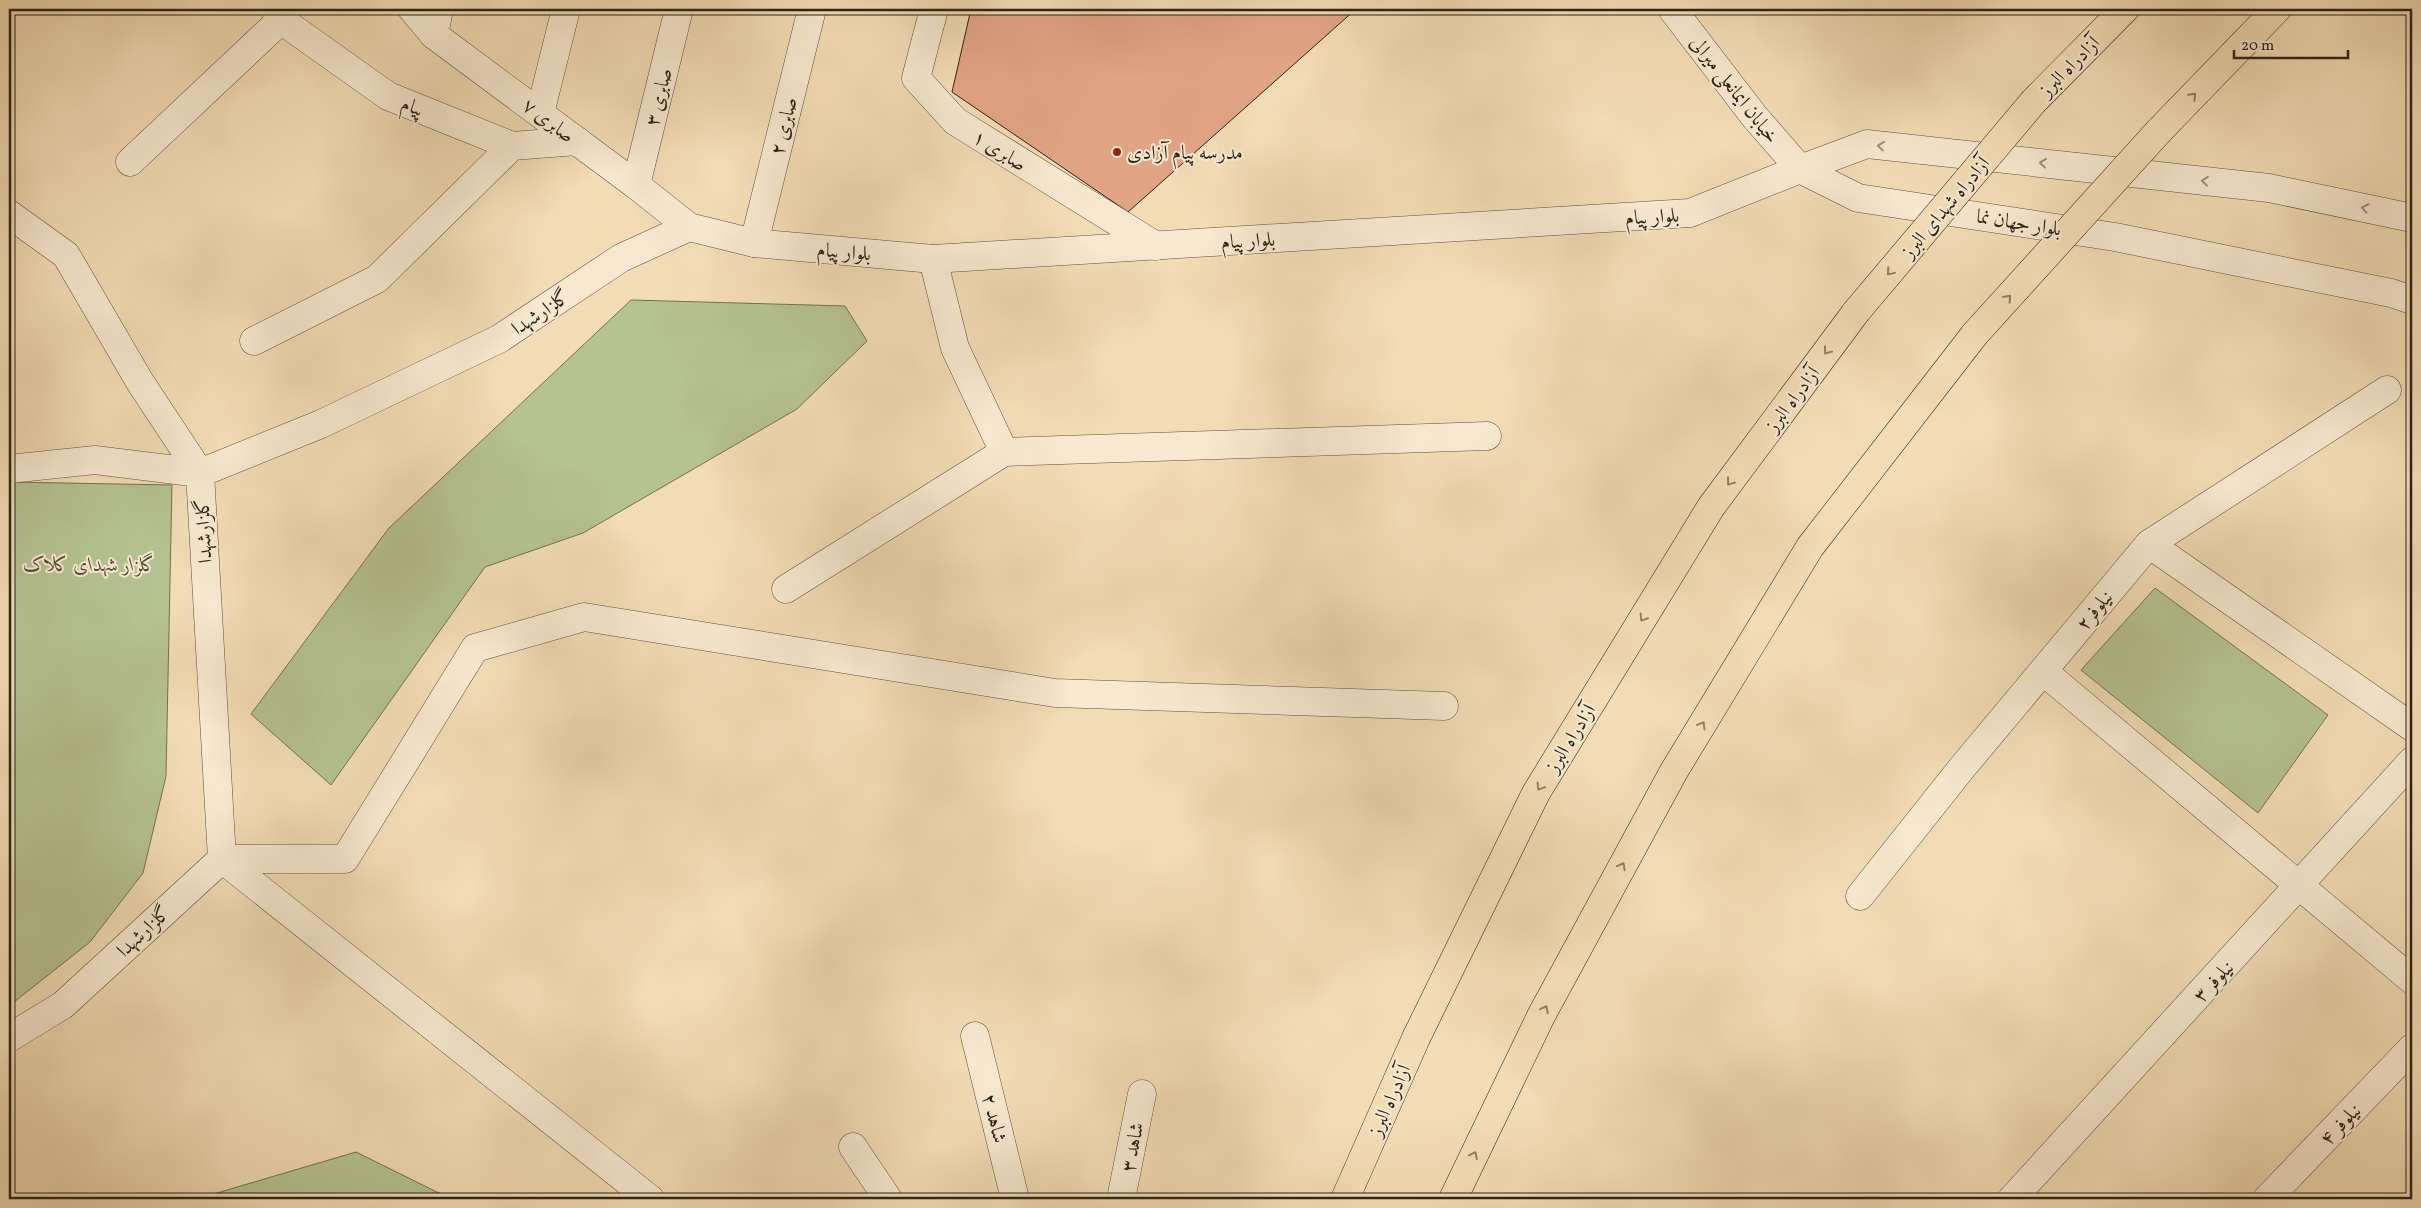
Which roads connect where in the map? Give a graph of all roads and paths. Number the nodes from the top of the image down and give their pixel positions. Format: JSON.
{"nodes":[{"id":1,"x":412,"y":9,"type":"edge"},
{"id":2,"x":566,"y":9,"type":"edge"},
{"id":3,"x":680,"y":9,"type":"edge"},
{"id":4,"x":812,"y":9,"type":"edge"},
{"id":5,"x":934,"y":9,"type":"edge"},
{"id":6,"x":1672,"y":9,"type":"edge"},
{"id":7,"x":2125,"y":9,"type":"edge"},
{"id":8,"x":2277,"y":9,"type":"edge"},
{"id":9,"x":278,"y":15,"type":"edge"},
{"id":10,"x":436,"y":22,"type":"edge"},
{"id":11,"x":2034,"y":101,"type":"joint"},
{"id":12,"x":540,"y":114,"type":"junction"},
{"id":13,"x":577,"y":141,"type":"junction"},
{"id":14,"x":512,"y":146,"type":"junction"},
{"id":15,"x":130,"y":162,"type":"dead end"},
{"id":16,"x":1800,"y":169,"type":"junction"},
{"id":17,"x":636,"y":185,"type":"junction"},
{"id":18,"x":9,"y":214,"type":"edge"},
{"id":19,"x":2412,"y":218,"type":"edge"},
{"id":20,"x":689,"y":228,"type":"junction"},
{"id":21,"x":754,"y":243,"type":"junction"},
{"id":22,"x":1156,"y":246,"type":"junction"},
{"id":23,"x":933,"y":259,"type":"junction"},
{"id":24,"x":2412,"y":300,"type":"edge"},
{"id":25,"x":1856,"y":312,"type":"joint"},
{"id":26,"x":254,"y":341,"type":"dead end"},
{"id":27,"x":2387,"y":390,"type":"dead end"},
{"id":28,"x":1487,"y":436,"type":"dead end"},
{"id":29,"x":1004,"y":452,"type":"junction"},
{"id":30,"x":9,"y":469,"type":"edge"},
{"id":31,"x":200,"y":473,"type":"junction"},
{"id":32,"x":2149,"y":544,"type":"junction"},
{"id":33,"x":786,"y":589,"type":"dead end"},
{"id":34,"x":2044,"y":672,"type":"junction"},
{"id":35,"x":1444,"y":706,"type":"dead end"},
{"id":36,"x":2412,"y":727,"type":"edge"},
{"id":37,"x":2412,"y":761,"type":"edge"},
{"id":38,"x":222,"y":859,"type":"junction"},
{"id":39,"x":2300,"y":886,"type":"junction"},
{"id":40,"x":1860,"y":896,"type":"dead end"},
{"id":41,"x":2412,"y":980,"type":"edge"},
{"id":42,"x":975,"y":1036,"type":"dead end"},
{"id":43,"x":9,"y":1038,"type":"edge"},
{"id":44,"x":2412,"y":1048,"type":"edge"},
{"id":45,"x":1142,"y":1094,"type":"dead end"},
{"id":46,"x":853,"y":1147,"type":"dead end"},
{"id":47,"x":650,"y":1199,"type":"edge"},
{"id":48,"x":888,"y":1199,"type":"edge"},
{"id":49,"x":1015,"y":1199,"type":"edge"},
{"id":50,"x":1121,"y":1199,"type":"edge"},
{"id":51,"x":1345,"y":1199,"type":"edge"},
{"id":52,"x":1453,"y":1199,"type":"edge"},
{"id":53,"x":2012,"y":1199,"type":"edge"},
{"id":54,"x":2267,"y":1199,"type":"edge"}],
"edges":[{"from":1,"to":10,"type":"street","name":"صابری ۷"},
{"from":2,"to":12,"type":"street"},
{"from":3,"to":17,"type":"street","name":"صابری ۳"},
{"from":4,"to":21,"type":"street","name":"صابری ۲"},
{"from":5,"to":22,"type":"street","name":"صابری ۱"},
{"from":6,"to":16,"type":"street","name":"خیابان ایمانعلی میرالی"},
{"from":7,"to":11,"type":"highway","name":"آزادراه البرز"},
{"from":52,"to":8,"type":"highway","one_way":true,"bridge":true},
{"from":9,"to":14,"type":"street","name":"پیام"},
{"from":9,"to":15,"type":"street"},
{"from":10,"to":12,"type":"street","name":"صابری ۷"},
{"from":11,"to":25,"type":"highway","name":"آزادراه شهدای البرز","one_way":true,"bridge":true},
{"from":12,"to":13,"type":"street","name":"صابری ۷"},
{"from":13,"to":14,"type":"street","name":"پیام"},
{"from":13,"to":17,"type":"street","name":"صابری ۷"},
{"from":14,"to":26,"type":"street"},
{"from":19,"to":16,"type":"street","one_way":true},
{"from":16,"to":22,"type":"street","name":"بلوار پیام"},
{"from":16,"to":24,"type":"street","name":"بلوار جهان نما"},
{"from":17,"to":20,"type":"street","name":"صابری ۷"},
{"from":18,"to":31,"type":"street"},
{"from":20,"to":21,"type":"street","name":"بلوار پیام"},
{"from":20,"to":31,"type":"street","name":"گلزارشهدا"},
{"from":21,"to":23,"type":"street","name":"بلوار پیام"},
{"from":22,"to":23,"type":"street","name":"بلوار پیام"},
{"from":23,"to":29,"type":"street"},
{"from":25,"to":51,"type":"highway","name":"آزادراه البرز","one_way":true},
{"from":27,"to":32,"type":"street","name":"۲نیلوفر"},
{"from":28,"to":29,"type":"street"},
{"from":29,"to":33,"type":"street"},
{"from":30,"to":31,"type":"street"},
{"from":31,"to":38,"type":"street","name":"گلزارشهدا"},
{"from":32,"to":34,"type":"street","name":"۲نیلوفر"},
{"from":32,"to":36,"type":"street"},
{"from":34,"to":39,"type":"street"},
{"from":34,"to":40,"type":"street","name":"۲نیلوفر"},
{"from":35,"to":38,"type":"street"},
{"from":37,"to":39,"type":"street","name":"نیلوفر ۳"},
{"from":38,"to":43,"type":"street","name":"گلزارشهدا"},
{"from":38,"to":47,"type":"street"},
{"from":39,"to":41,"type":"street"},
{"from":39,"to":53,"type":"street","name":"نیلوفر ۳"},
{"from":42,"to":49,"type":"street","name":"شاهد ۲"},
{"from":44,"to":54,"type":"street","name":"نیلوفر ۴"},
{"from":45,"to":50,"type":"street","name":"شاهد ۳"},
{"from":46,"to":48,"type":"street"}]}
